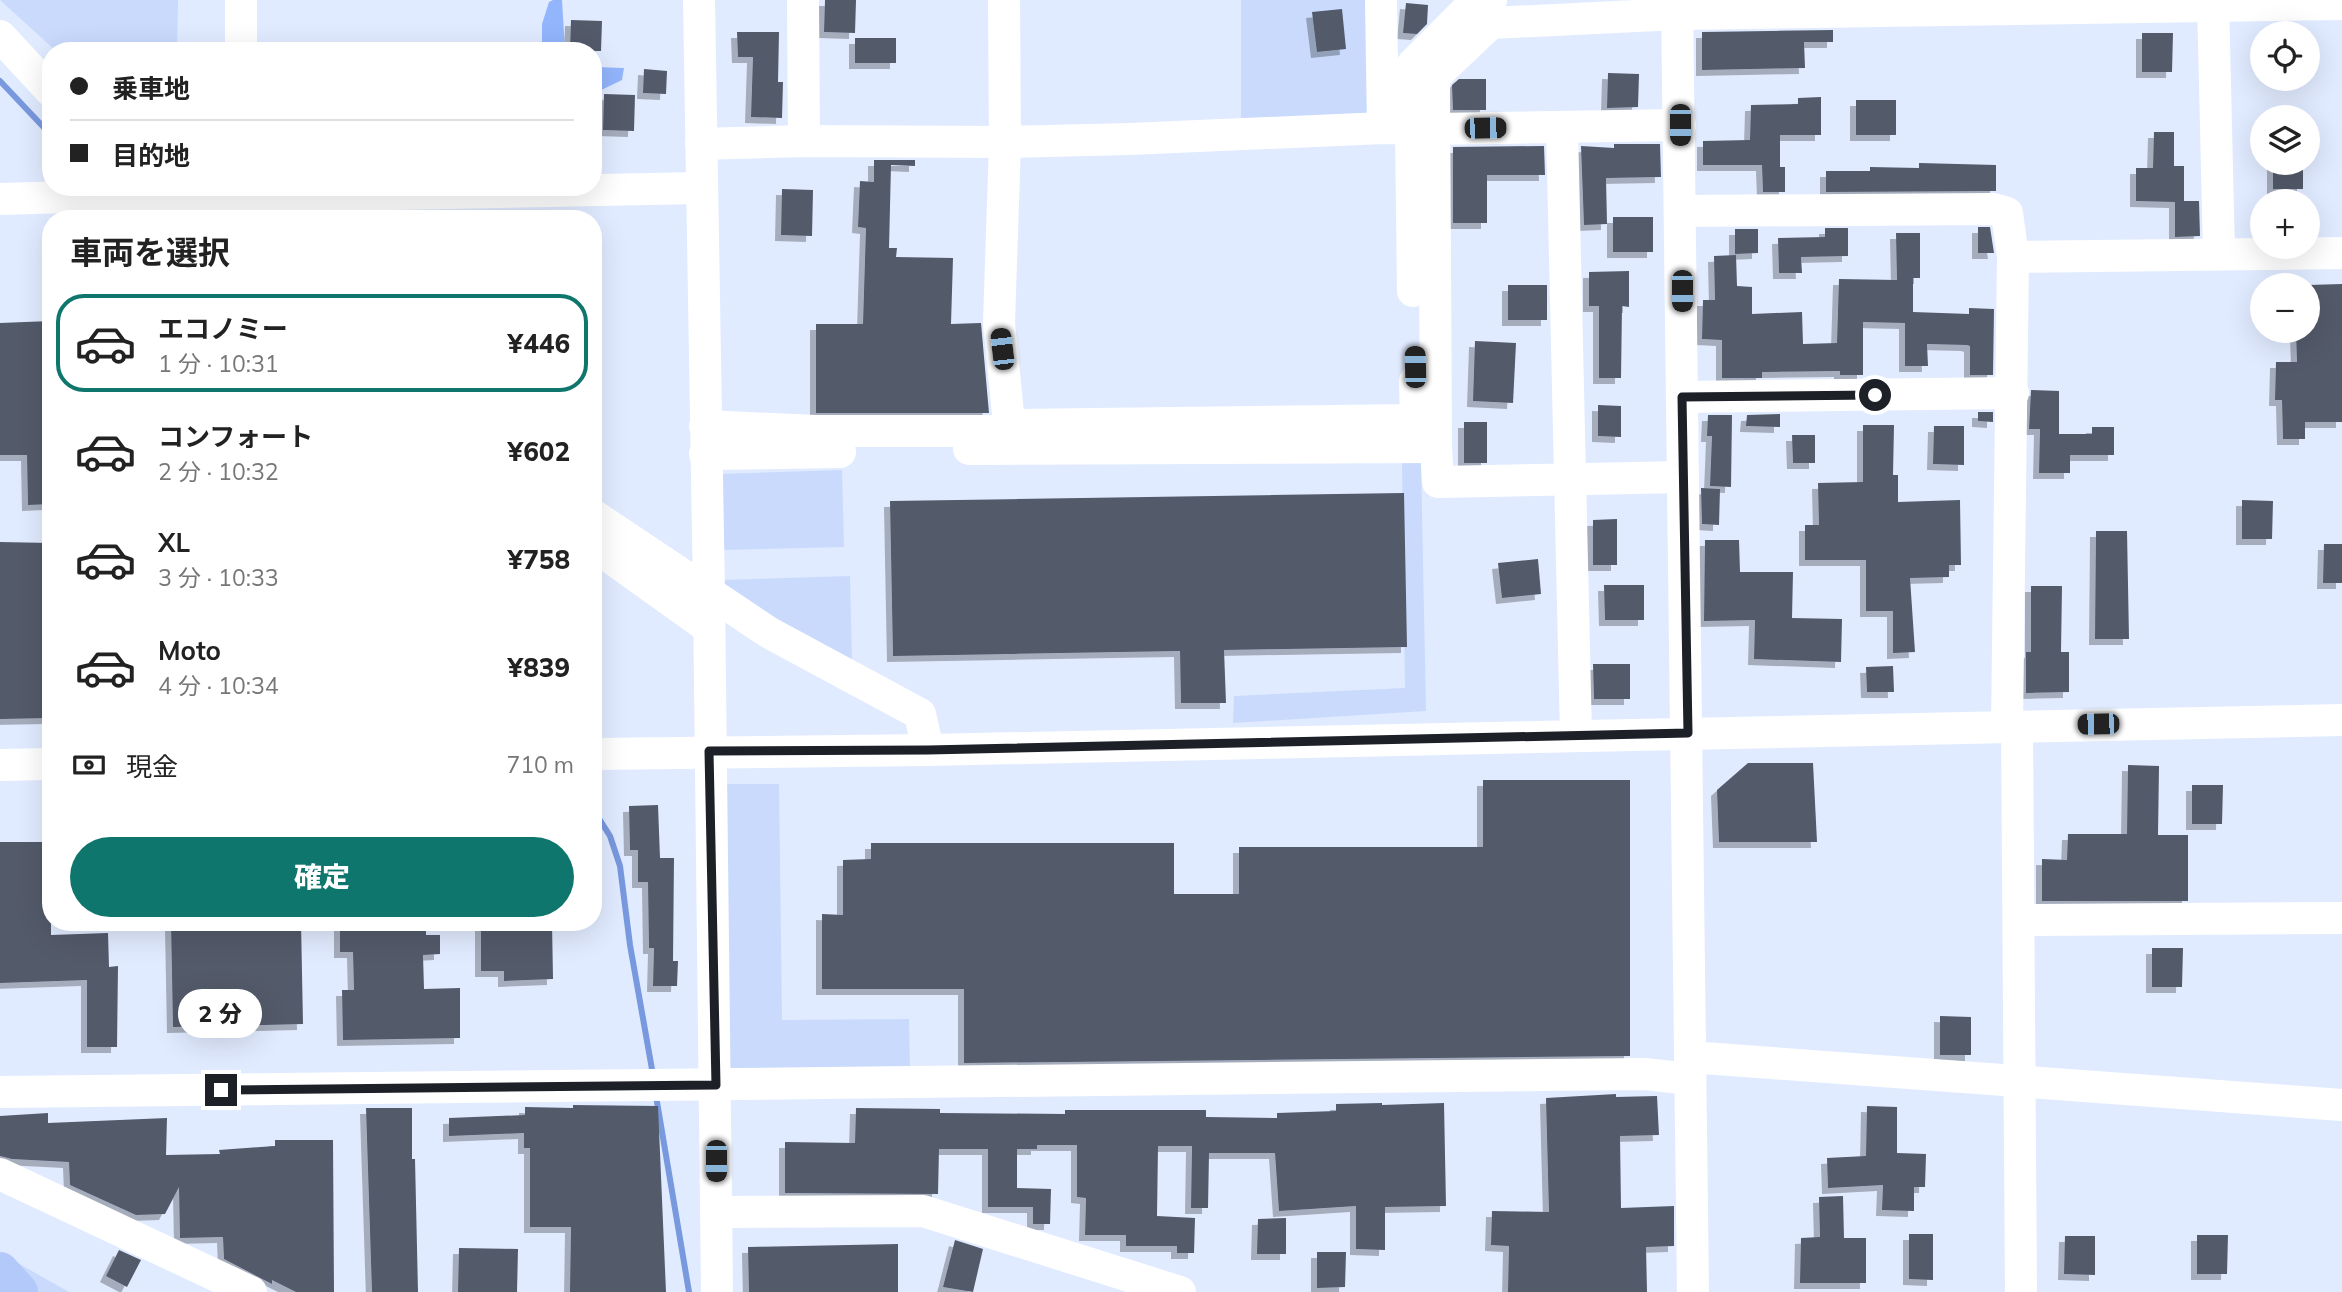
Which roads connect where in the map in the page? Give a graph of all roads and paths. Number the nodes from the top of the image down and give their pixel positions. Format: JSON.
{"nodes":[{"id":1,"x":241,"y":0,"type":"edge"},
{"id":2,"x":699,"y":0,"type":"edge"},
{"id":3,"x":803,"y":0,"type":"edge"},
{"id":4,"x":1004,"y":0,"type":"edge"},
{"id":5,"x":1381,"y":0,"type":"edge"},
{"id":6,"x":1477,"y":0,"type":"edge"},
{"id":7,"x":1491,"y":0,"type":"edge"},
{"id":8,"x":2213,"y":3,"type":"edge"},
{"id":9,"x":2342,"y":4,"type":"edge"},
{"id":10,"x":1677,"y":7,"type":"edge"},
{"id":11,"x":0,"y":36,"type":"edge"},
{"id":12,"x":242,"y":42,"type":"edge"},
{"id":13,"x":42,"y":81,"type":"edge"},
{"id":14,"x":1680,"y":125,"type":"junction"},
{"id":15,"x":1562,"y":127,"type":"junction"},
{"id":16,"x":1409,"y":129,"type":"junction"},
{"id":17,"x":804,"y":141,"type":"junction"},
{"id":18,"x":1005,"y":142,"type":"junction"},
{"id":19,"x":701,"y":144,"type":"junction"},
{"id":20,"x":701,"y":188,"type":"junction"},
{"id":21,"x":602,"y":189,"type":"edge"},
{"id":22,"x":148,"y":196,"type":"edge"},
{"id":23,"x":170,"y":196,"type":"edge"},
{"id":24,"x":0,"y":199,"type":"edge"},
{"id":25,"x":120,"y":207,"type":"edge"},
{"id":26,"x":186,"y":210,"type":"edge"},
{"id":27,"x":1681,"y":211,"type":"junction"},
{"id":28,"x":2342,"y":253,"type":"edge"},
{"id":29,"x":2219,"y":254,"type":"junction"},
{"id":30,"x":2013,"y":257,"type":"junction"},
{"id":31,"x":2013,"y":393,"type":"junction"},
{"id":32,"x":1682,"y":397,"type":"junction"},
{"id":33,"x":1011,"y":437,"type":"junction"},
{"id":34,"x":705,"y":440,"type":"junction"},
{"id":35,"x":1436,"y":447,"type":"junction"},
{"id":36,"x":1683,"y":477,"type":"junction"},
{"id":37,"x":1570,"y":480,"type":"junction"},
{"id":38,"x":602,"y":521,"type":"edge"},
{"id":39,"x":602,"y":551,"type":"edge"},
{"id":40,"x":709,"y":595,"type":"junction"},
{"id":41,"x":709,"y":628,"type":"junction"},
{"id":42,"x":2342,"y":720,"type":"edge"},
{"id":43,"x":2012,"y":726,"type":"junction"},
{"id":44,"x":1688,"y":733,"type":"junction"},
{"id":45,"x":1576,"y":736,"type":"junction"},
{"id":46,"x":928,"y":750,"type":"junction"},
{"id":47,"x":709,"y":751,"type":"junction"},
{"id":48,"x":602,"y":754,"type":"edge"},
{"id":49,"x":42,"y":764,"type":"edge"},
{"id":50,"x":0,"y":765,"type":"edge"},
{"id":51,"x":2342,"y":918,"type":"edge"},
{"id":52,"x":2019,"y":920,"type":"junction"},
{"id":53,"x":1690,"y":1068,"type":"junction"},
{"id":54,"x":2018,"y":1082,"type":"junction"},
{"id":55,"x":716,"y":1085,"type":"junction"},
{"id":56,"x":0,"y":1092,"type":"edge"},
{"id":57,"x":2342,"y":1105,"type":"edge"},
{"id":58,"x":0,"y":1174,"type":"edge"},
{"id":59,"x":716,"y":1212,"type":"junction"},
{"id":60,"x":0,"y":1271,"type":"edge"},
{"id":61,"x":19,"y":1292,"type":"edge"},
{"id":62,"x":251,"y":1292,"type":"edge"},
{"id":63,"x":717,"y":1292,"type":"edge"},
{"id":64,"x":1180,"y":1292,"type":"edge"},
{"id":65,"x":1693,"y":1292,"type":"edge"},
{"id":66,"x":2021,"y":1292,"type":"edge"}],
"edges":[{"from":1,"to":12,"type":"street"},
{"from":2,"to":19,"type":"street"},
{"from":3,"to":17,"type":"street"},
{"from":4,"to":18,"type":"street"},
{"from":5,"to":16,"type":"street"},
{"from":6,"to":7,"type":"street"},
{"from":6,"to":16,"type":"street"},
{"from":8,"to":9,"type":"street"},
{"from":8,"to":10,"type":"street"},
{"from":8,"to":29,"type":"street"},
{"from":10,"to":14,"type":"street"},
{"from":10,"to":16,"type":"street"},
{"from":11,"to":13,"type":"street"},
{"from":14,"to":15,"type":"street"},
{"from":14,"to":27,"type":"street"},
{"from":15,"to":16,"type":"street"},
{"from":15,"to":37,"type":"street"},
{"from":16,"to":18,"type":"street"},
{"from":16,"to":33,"type":"street"},
{"from":16,"to":35,"type":"street"},
{"from":17,"to":18,"type":"street"},
{"from":17,"to":19,"type":"street"},
{"from":18,"to":33,"type":"street"},
{"from":19,"to":20,"type":"street"},
{"from":20,"to":21,"type":"street"},
{"from":20,"to":34,"type":"street"},
{"from":22,"to":25,"type":"street"},
{"from":23,"to":26,"type":"street"},
{"from":24,"to":25,"type":"street"},
{"from":27,"to":30,"type":"street"},
{"from":27,"to":32,"type":"street"},
{"from":28,"to":29,"type":"street"},
{"from":29,"to":30,"type":"street"},
{"from":30,"to":31,"type":"street"},
{"from":31,"to":32,"type":"street"},
{"from":31,"to":43,"type":"street"},
{"from":32,"to":36,"type":"street"},
{"from":33,"to":34,"type":"street"},
{"from":33,"to":35,"type":"street"},
{"from":34,"to":40,"type":"street"},
{"from":35,"to":37,"type":"street"},
{"from":36,"to":37,"type":"street"},
{"from":36,"to":44,"type":"street"},
{"from":37,"to":45,"type":"street"},
{"from":38,"to":40,"type":"street"},
{"from":39,"to":41,"type":"street"},
{"from":40,"to":41,"type":"street"},
{"from":40,"to":46,"type":"street"},
{"from":41,"to":47,"type":"street"},
{"from":42,"to":43,"type":"street"},
{"from":43,"to":44,"type":"street"},
{"from":43,"to":52,"type":"street"},
{"from":44,"to":45,"type":"street"},
{"from":44,"to":53,"type":"street"},
{"from":45,"to":46,"type":"street"},
{"from":46,"to":47,"type":"street"},
{"from":47,"to":48,"type":"street"},
{"from":47,"to":55,"type":"street"},
{"from":49,"to":50,"type":"street"},
{"from":51,"to":52,"type":"street"},
{"from":52,"to":54,"type":"street"},
{"from":53,"to":54,"type":"street"},
{"from":53,"to":55,"type":"street"},
{"from":53,"to":65,"type":"street"},
{"from":54,"to":57,"type":"street"},
{"from":54,"to":66,"type":"street"},
{"from":55,"to":56,"type":"street"},
{"from":55,"to":59,"type":"street"},
{"from":58,"to":62,"type":"street"},
{"from":59,"to":63,"type":"street"},
{"from":59,"to":64,"type":"street"},
{"from":60,"to":61,"type":"main road"}]}
